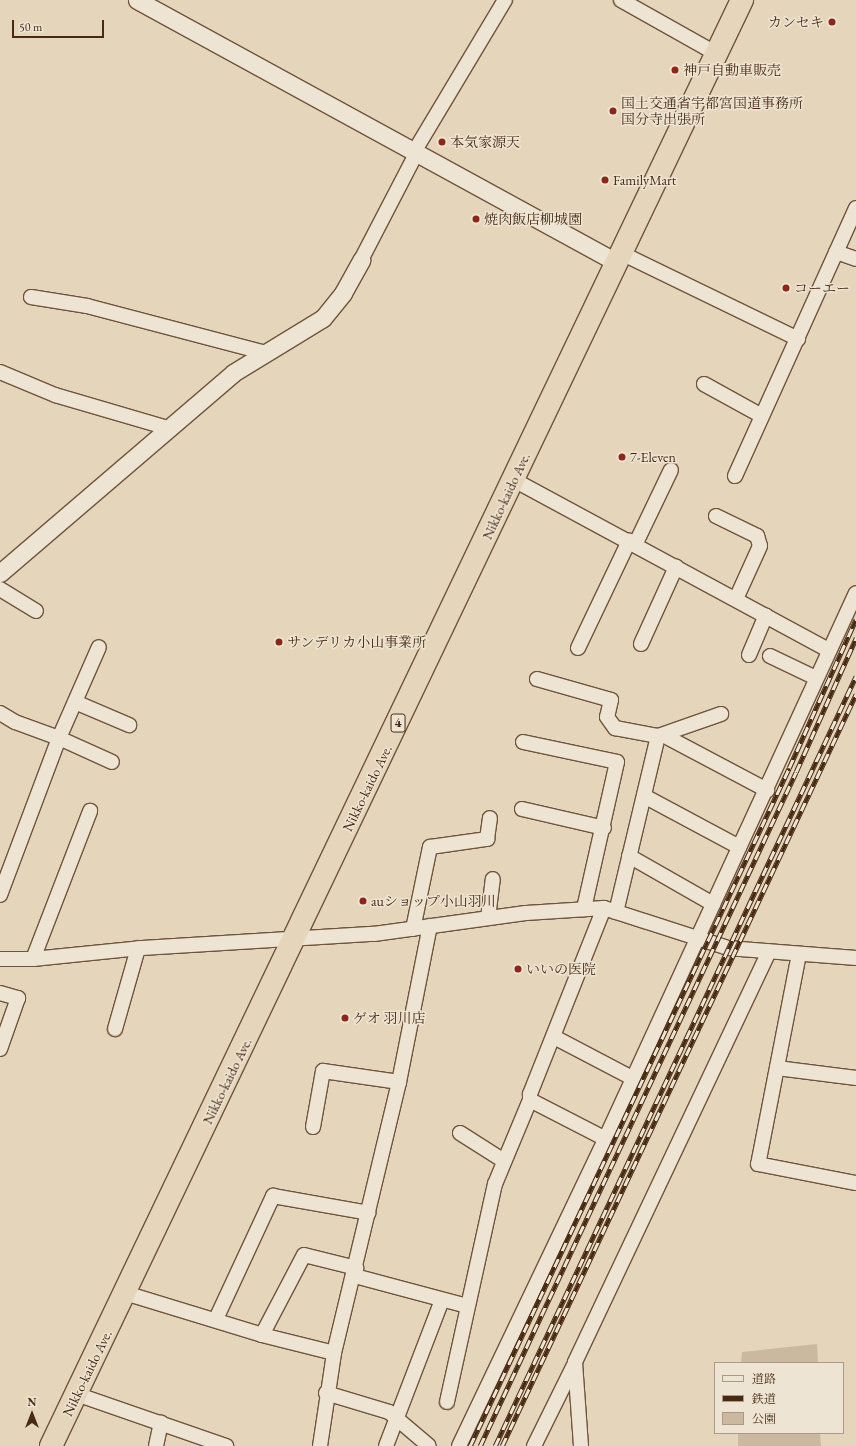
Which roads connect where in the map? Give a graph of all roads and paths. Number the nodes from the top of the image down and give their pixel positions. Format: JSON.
{"nodes":[{"id":1,"x":137,"y":0,"type":"edge"},
{"id":2,"x":505,"y":0,"type":"edge"},
{"id":3,"x":621,"y":0,"type":"edge"},
{"id":4,"x":736,"y":2,"type":"edge"},
{"id":5,"x":158,"y":5,"type":"edge"},
{"id":6,"x":717,"y":54,"type":"junction"},
{"id":7,"x":415,"y":153,"type":"junction"},
{"id":8,"x":856,"y":208,"type":"edge"},
{"id":9,"x":836,"y":252,"type":"junction"},
{"id":10,"x":618,"y":257,"type":"junction"},
{"id":11,"x":361,"y":260,"type":"joint"},
{"id":12,"x":856,"y":260,"type":"edge"},
{"id":13,"x":31,"y":297,"type":"dead end"},
{"id":14,"x":798,"y":338,"type":"junction"},
{"id":15,"x":266,"y":353,"type":"junction"},
{"id":16,"x":0,"y":372,"type":"edge"},
{"id":17,"x":704,"y":384,"type":"dead end"},
{"id":18,"x":762,"y":416,"type":"junction"},
{"id":19,"x":168,"y":428,"type":"junction"},
{"id":20,"x":672,"y":470,"type":"dead end"},
{"id":21,"x":735,"y":476,"type":"dead end"},
{"id":22,"x":514,"y":480,"type":"junction"},
{"id":23,"x":716,"y":516,"type":"dead end"},
{"id":24,"x":632,"y":543,"type":"junction"},
{"id":25,"x":676,"y":567,"type":"junction"},
{"id":26,"x":0,"y":573,"type":"edge"},
{"id":27,"x":0,"y":589,"type":"edge"},
{"id":28,"x":856,"y":593,"type":"edge"},
{"id":29,"x":736,"y":599,"type":"junction"},
{"id":30,"x":36,"y":610,"type":"dead end"},
{"id":31,"x":766,"y":615,"type":"junction"},
{"id":32,"x":641,"y":644,"type":"dead end"},
{"id":33,"x":99,"y":647,"type":"dead end"},
{"id":34,"x":578,"y":648,"type":"dead end"},
{"id":35,"x":830,"y":650,"type":"junction"},
{"id":36,"x":749,"y":655,"type":"dead end"},
{"id":37,"x":770,"y":656,"type":"dead end"},
{"id":38,"x":816,"y":678,"type":"junction"},
{"id":39,"x":537,"y":679,"type":"dead end"},
{"id":40,"x":75,"y":702,"type":"junction"},
{"id":41,"x":0,"y":713,"type":"edge"},
{"id":42,"x":721,"y":714,"type":"dead end"},
{"id":43,"x":129,"y":725,"type":"dead end"},
{"id":44,"x":661,"y":735,"type":"junction"},
{"id":45,"x":59,"y":738,"type":"junction"},
{"id":46,"x":523,"y":742,"type":"dead end"},
{"id":47,"x":112,"y":762,"type":"dead end"},
{"id":48,"x":766,"y":790,"type":"junction"},
{"id":49,"x":644,"y":796,"type":"junction"},
{"id":50,"x":522,"y":809,"type":"dead end"},
{"id":51,"x":90,"y":811,"type":"dead end"},
{"id":52,"x":490,"y":818,"type":"dead end"},
{"id":53,"x":604,"y":828,"type":"junction"},
{"id":54,"x":739,"y":847,"type":"junction"},
{"id":55,"x":629,"y":856,"type":"junction"},
{"id":56,"x":493,"y":879,"type":"dead end"},
{"id":57,"x":0,"y":895,"type":"edge"},
{"id":58,"x":713,"y":904,"type":"junction"},
{"id":59,"x":584,"y":909,"type":"junction"},
{"id":60,"x":610,"y":910,"type":"junction"},
{"id":61,"x":488,"y":918,"type":"junction"},
{"id":62,"x":430,"y":926,"type":"junction"},
{"id":63,"x":413,"y":929,"type":"junction"},
{"id":64,"x":295,"y":938,"type":"junction"},
{"id":65,"x":697,"y":938,"type":"junction"},
{"id":66,"x":138,"y":948,"type":"junction"},
{"id":67,"x":769,"y":952,"type":"junction"},
{"id":68,"x":799,"y":954,"type":"junction"},
{"id":69,"x":856,"y":958,"type":"edge"},
{"id":70,"x":0,"y":959,"type":"edge"},
{"id":71,"x":33,"y":959,"type":"junction"},
{"id":72,"x":0,"y":993,"type":"edge"},
{"id":73,"x":115,"y":1029,"type":"dead end"},
{"id":74,"x":554,"y":1037,"type":"junction"},
{"id":75,"x":0,"y":1049,"type":"edge"},
{"id":76,"x":777,"y":1068,"type":"junction"},
{"id":77,"x":632,"y":1078,"type":"junction"},
{"id":78,"x":856,"y":1078,"type":"edge"},
{"id":79,"x":399,"y":1082,"type":"junction"},
{"id":80,"x":530,"y":1100,"type":"junction"},
{"id":81,"x":313,"y":1127,"type":"dead end"},
{"id":82,"x":460,"y":1134,"type":"dead end"},
{"id":83,"x":604,"y":1138,"type":"junction"},
{"id":84,"x":504,"y":1162,"type":"junction"},
{"id":85,"x":856,"y":1183,"type":"edge"},
{"id":86,"x":369,"y":1213,"type":"junction"},
{"id":87,"x":356,"y":1272,"type":"junction"},
{"id":88,"x":125,"y":1293,"type":"junction"},
{"id":89,"x":442,"y":1300,"type":"junction"},
{"id":90,"x":467,"y":1306,"type":"junction"},
{"id":91,"x":216,"y":1320,"type":"junction"},
{"id":92,"x":262,"y":1335,"type":"junction"},
{"id":93,"x":334,"y":1353,"type":"junction"},
{"id":94,"x":575,"y":1362,"type":"junction"},
{"id":95,"x":326,"y":1393,"type":"junction"},
{"id":96,"x":76,"y":1394,"type":"junction"},
{"id":97,"x":447,"y":1402,"type":"dead end"},
{"id":98,"x":397,"y":1418,"type":"junction"},
{"id":99,"x":161,"y":1424,"type":"junction"},
{"id":100,"x":51,"y":1446,"type":"edge"},
{"id":101,"x":156,"y":1446,"type":"edge"},
{"id":102,"x":226,"y":1446,"type":"edge"},
{"id":103,"x":320,"y":1446,"type":"edge"},
{"id":104,"x":386,"y":1446,"type":"edge"},
{"id":105,"x":429,"y":1446,"type":"edge"},
{"id":106,"x":459,"y":1446,"type":"edge"},
{"id":107,"x":534,"y":1446,"type":"edge"},
{"id":108,"x":581,"y":1446,"type":"edge"}],
"edges":[{"from":1,"to":5,"type":"street"},
{"from":2,"to":7,"type":"street"},
{"from":3,"to":6,"type":"street"},
{"from":4,"to":6,"type":"highway","name":"Nikko-kaido Ave.","number":"4"},
{"from":5,"to":7,"type":"street"},
{"from":6,"to":10,"type":"highway","name":"Nikko-kaido Ave.","number":"4"},
{"from":7,"to":10,"type":"street"},
{"from":7,"to":11,"type":"street"},
{"from":8,"to":9,"type":"street"},
{"from":9,"to":12,"type":"street"},
{"from":9,"to":14,"type":"street"},
{"from":10,"to":14,"type":"street"},
{"from":10,"to":22,"type":"highway","name":"Nikko-kaido Ave.","number":"4"},
{"from":11,"to":15,"type":"street"},
{"from":13,"to":15,"type":"street"},
{"from":14,"to":18,"type":"street"},
{"from":15,"to":19,"type":"street"},
{"from":16,"to":19,"type":"street"},
{"from":17,"to":18,"type":"street"},
{"from":18,"to":21,"type":"street"},
{"from":19,"to":26,"type":"street"},
{"from":20,"to":24,"type":"street"},
{"from":22,"to":24,"type":"street"},
{"from":22,"to":64,"type":"highway","name":"Nikko-kaido Ave.","number":"4"},
{"from":23,"to":29,"type":"street"},
{"from":24,"to":25,"type":"street"},
{"from":24,"to":34,"type":"street"},
{"from":25,"to":29,"type":"street"},
{"from":25,"to":32,"type":"street"},
{"from":27,"to":30,"type":"street"},
{"from":28,"to":35,"type":"street"},
{"from":29,"to":31,"type":"street"},
{"from":31,"to":35,"type":"street"},
{"from":31,"to":36,"type":"street"},
{"from":33,"to":40,"type":"street"},
{"from":35,"to":38,"type":"street"},
{"from":37,"to":38,"type":"street"},
{"from":38,"to":48,"type":"street"},
{"from":39,"to":44,"type":"street"},
{"from":40,"to":43,"type":"street"},
{"from":40,"to":45,"type":"street"},
{"from":41,"to":45,"type":"street"},
{"from":42,"to":44,"type":"street"},
{"from":44,"to":48,"type":"street"},
{"from":44,"to":49,"type":"street"},
{"from":45,"to":47,"type":"street"},
{"from":45,"to":57,"type":"street"},
{"from":46,"to":53,"type":"street"},
{"from":48,"to":54,"type":"street"},
{"from":49,"to":54,"type":"street"},
{"from":49,"to":55,"type":"street"},
{"from":50,"to":53,"type":"street"},
{"from":51,"to":71,"type":"street"},
{"from":52,"to":63,"type":"street"},
{"from":53,"to":59,"type":"street"},
{"from":54,"to":58,"type":"street"},
{"from":55,"to":58,"type":"street"},
{"from":55,"to":60,"type":"street"},
{"from":56,"to":61,"type":"street"},
{"from":58,"to":65,"type":"street"},
{"from":59,"to":60,"type":"street"},
{"from":59,"to":61,"type":"street"},
{"from":60,"to":65,"type":"street"},
{"from":60,"to":74,"type":"street"},
{"from":61,"to":62,"type":"street"},
{"from":62,"to":63,"type":"street"},
{"from":62,"to":79,"type":"street"},
{"from":63,"to":64,"type":"street"},
{"from":64,"to":66,"type":"street"},
{"from":64,"to":88,"type":"highway","name":"Nikko-kaido Ave.","number":"4"},
{"from":65,"to":67,"type":"street"},
{"from":65,"to":77,"type":"street"},
{"from":66,"to":71,"type":"street"},
{"from":66,"to":73,"type":"street"},
{"from":67,"to":68,"type":"street"},
{"from":67,"to":94,"type":"street"},
{"from":68,"to":69,"type":"street"},
{"from":68,"to":76,"type":"street"},
{"from":70,"to":71,"type":"street"},
{"from":72,"to":75,"type":"street"},
{"from":74,"to":77,"type":"street"},
{"from":74,"to":80,"type":"street"},
{"from":76,"to":78,"type":"street"},
{"from":76,"to":85,"type":"street"},
{"from":77,"to":83,"type":"street"},
{"from":79,"to":81,"type":"street"},
{"from":79,"to":86,"type":"street"},
{"from":80,"to":83,"type":"street"},
{"from":80,"to":84,"type":"street"},
{"from":82,"to":84,"type":"street"},
{"from":83,"to":106,"type":"street"},
{"from":84,"to":90,"type":"street"},
{"from":86,"to":87,"type":"street"},
{"from":86,"to":91,"type":"street"},
{"from":87,"to":89,"type":"street"},
{"from":87,"to":92,"type":"street"},
{"from":87,"to":93,"type":"street"},
{"from":88,"to":91,"type":"street"},
{"from":88,"to":96,"type":"highway","name":"Nikko-kaido Ave.","number":"4"},
{"from":89,"to":90,"type":"street"},
{"from":89,"to":98,"type":"street"},
{"from":90,"to":97,"type":"street"},
{"from":91,"to":92,"type":"street"},
{"from":92,"to":93,"type":"street"},
{"from":93,"to":95,"type":"street"},
{"from":94,"to":107,"type":"street"},
{"from":94,"to":108,"type":"street"},
{"from":95,"to":98,"type":"street"},
{"from":95,"to":103,"type":"street"},
{"from":96,"to":99,"type":"street"},
{"from":96,"to":100,"type":"highway","name":"Nikko-kaido Ave.","number":"4"},
{"from":98,"to":104,"type":"street"},
{"from":98,"to":105,"type":"street"},
{"from":99,"to":101,"type":"street"},
{"from":99,"to":102,"type":"street"}]}
